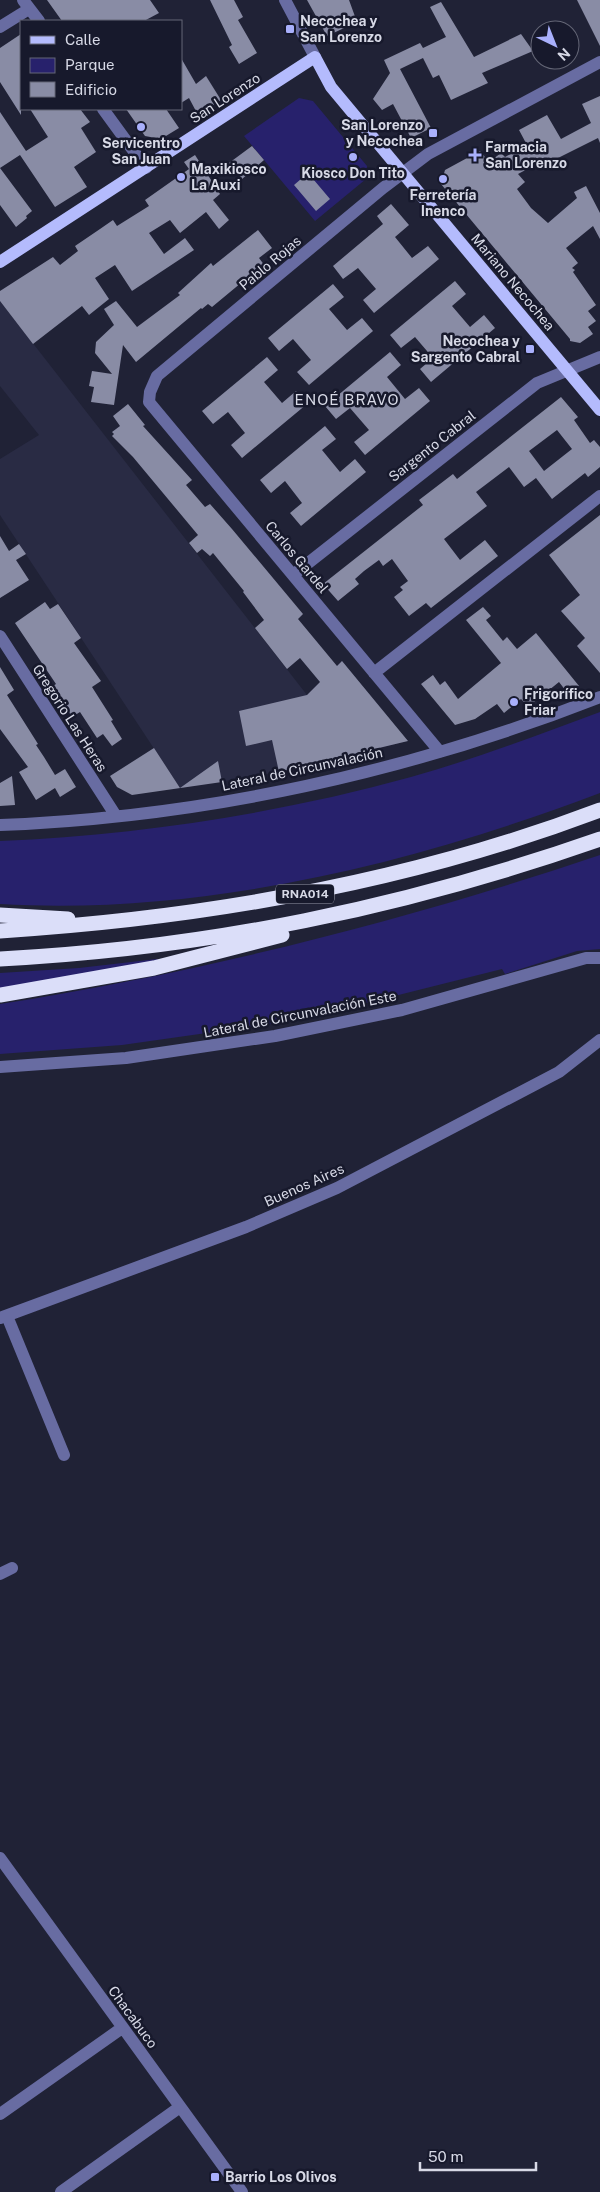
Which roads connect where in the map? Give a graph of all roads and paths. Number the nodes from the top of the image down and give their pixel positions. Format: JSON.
{"nodes":[{"id":1,"x":285,"y":0,"type":"edge"},
{"id":2,"x":26,"y":4,"type":"edge"},
{"id":3,"x":38,"y":20,"type":"edge"},
{"id":4,"x":0,"y":28,"type":"edge"},
{"id":5,"x":315,"y":57,"type":"junction"},
{"id":6,"x":600,"y":62,"type":"edge"},
{"id":7,"x":104,"y":110,"type":"edge"},
{"id":8,"x":146,"y":168,"type":"junction"},
{"id":9,"x":403,"y":173,"type":"junction"},
{"id":10,"x":0,"y":262,"type":"edge"},
{"id":11,"x":600,"y":357,"type":"edge"},
{"id":12,"x":567,"y":371,"type":"junction"},
{"id":13,"x":156,"y":376,"type":"joint"},
{"id":14,"x":600,"y":410,"type":"edge"},
{"id":15,"x":600,"y":496,"type":"edge"},
{"id":16,"x":293,"y":575,"type":"junction"},
{"id":17,"x":0,"y":636,"type":"edge"},
{"id":18,"x":374,"y":672,"type":"junction"},
{"id":19,"x":600,"y":697,"type":"edge"},
{"id":20,"x":440,"y":752,"type":"junction"},
{"id":21,"x":600,"y":810,"type":"edge"},
{"id":22,"x":116,"y":816,"type":"junction"},
{"id":23,"x":0,"y":825,"type":"edge"},
{"id":24,"x":600,"y":839,"type":"edge"},
{"id":25,"x":377,"y":907,"type":"junction"},
{"id":26,"x":0,"y":914,"type":"edge"},
{"id":27,"x":117,"y":922,"type":"junction"},
{"id":28,"x":0,"y":931,"type":"edge"},
{"id":29,"x":600,"y":958,"type":"edge"},
{"id":30,"x":0,"y":959,"type":"edge"},
{"id":31,"x":0,"y":996,"type":"edge"},
{"id":32,"x":600,"y":1040,"type":"edge"},
{"id":33,"x":0,"y":1067,"type":"edge"},
{"id":34,"x":4,"y":1317,"type":"edge"},
{"id":35,"x":64,"y":1455,"type":"dead end"},
{"id":36,"x":12,"y":1568,"type":"dead end"},
{"id":37,"x":0,"y":1574,"type":"edge"},
{"id":38,"x":0,"y":1858,"type":"edge"},
{"id":39,"x":122,"y":2028,"type":"junction"},
{"id":40,"x":180,"y":2107,"type":"junction"},
{"id":41,"x":0,"y":2114,"type":"edge"},
{"id":42,"x":61,"y":2192,"type":"edge"},
{"id":43,"x":242,"y":2192,"type":"edge"}],
"edges":[{"from":1,"to":5,"type":"street","name":"Mariano Necochea"},
{"from":2,"to":3,"type":"street"},
{"from":2,"to":4,"type":"street"},
{"from":5,"to":8,"type":"main road","name":"San Lorenzo"},
{"from":5,"to":9,"type":"main road","name":"Mariano Necochea"},
{"from":6,"to":9,"type":"street"},
{"from":7,"to":8,"type":"street"},
{"from":8,"to":10,"type":"main road","name":"San Lorenzo"},
{"from":9,"to":12,"type":"main road","name":"Mariano Necochea"},
{"from":9,"to":13,"type":"street","name":"Pablo Rojas"},
{"from":11,"to":12,"type":"street","name":"Sargento Cabral"},
{"from":12,"to":14,"type":"main road","name":"Mariano Necochea"},
{"from":12,"to":16,"type":"street","name":"Sargento Cabral"},
{"from":13,"to":16,"type":"street","name":"Carlos Gardel"},
{"from":15,"to":18,"type":"street"},
{"from":16,"to":18,"type":"street","name":"Carlos Gardel"},
{"from":17,"to":22,"type":"street","name":"Gregorio Las Heras"},
{"from":18,"to":20,"type":"street","name":"Carlos Gardel"},
{"from":19,"to":20,"type":"street","name":"Lateral de Circunvalación"},
{"from":20,"to":22,"type":"street","name":"Lateral de Circunvalación"},
{"from":21,"to":27,"type":"highway","number":"RNA014"},
{"from":22,"to":23,"type":"street","name":"Lateral de Circunvalación"},
{"from":24,"to":25,"type":"highway","number":"RNA014"},
{"from":25,"to":30,"type":"highway","number":"RNA014"},
{"from":25,"to":31,"type":"highway"},
{"from":26,"to":27,"type":"highway"},
{"from":27,"to":28,"type":"highway","number":"RNA014"},
{"from":29,"to":33,"type":"street","name":"Lateral de Circunvalación Este"},
{"from":32,"to":34,"type":"street","name":"Buenos Aires"},
{"from":34,"to":35,"type":"street"},
{"from":36,"to":37,"type":"street"},
{"from":38,"to":39,"type":"street","name":"Chacabuco"},
{"from":39,"to":40,"type":"street","name":"Chacabuco"},
{"from":39,"to":41,"type":"street"},
{"from":40,"to":42,"type":"street"},
{"from":40,"to":43,"type":"street","name":"Chacabuco"}]}
